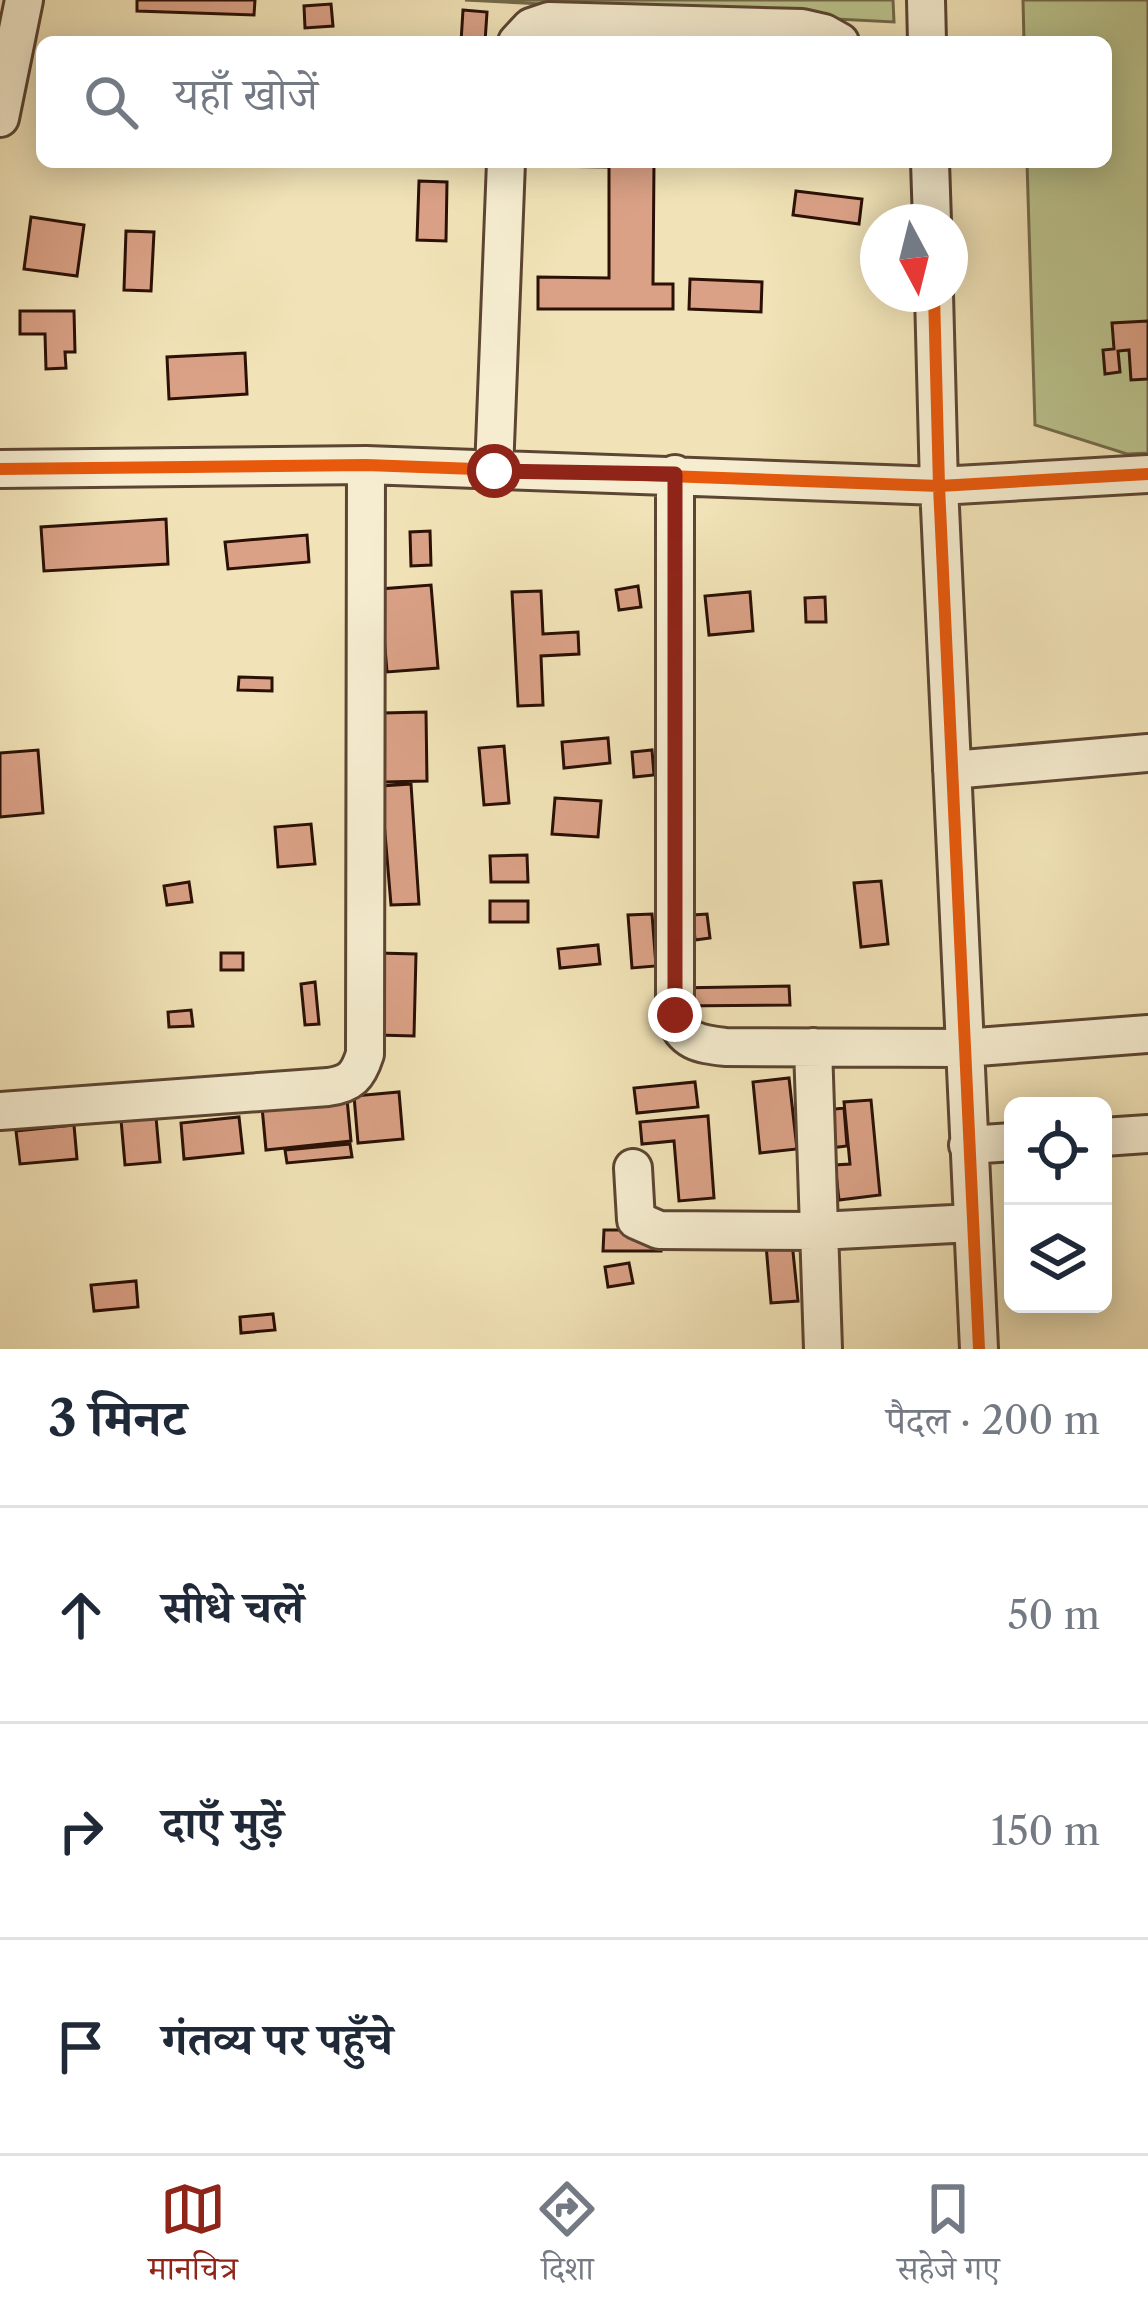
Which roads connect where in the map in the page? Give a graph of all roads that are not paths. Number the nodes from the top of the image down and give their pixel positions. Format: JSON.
{"nodes":[{"id":1,"x":24,"y":0,"type":"edge"},
{"id":2,"x":926,"y":0,"type":"edge"},
{"id":3,"x":523,"y":36,"type":"edge"},
{"id":4,"x":829,"y":36,"type":"edge"},
{"id":5,"x":927,"y":36,"type":"edge"},
{"id":6,"x":0,"y":118,"type":"edge"},
{"id":7,"x":506,"y":168,"type":"edge"},
{"id":8,"x":930,"y":168,"type":"edge"},
{"id":9,"x":931,"y":204,"type":"edge"},
{"id":10,"x":934,"y":312,"type":"edge"},
{"id":11,"x":366,"y":465,"type":"junction"},
{"id":12,"x":0,"y":469,"type":"edge"},
{"id":13,"x":494,"y":471,"type":"junction"},
{"id":14,"x":675,"y":474,"type":"junction"},
{"id":15,"x":1148,"y":474,"type":"edge"},
{"id":16,"x":939,"y":485,"type":"junction"},
{"id":17,"x":1148,"y":752,"type":"edge"},
{"id":18,"x":952,"y":770,"type":"junction"},
{"id":19,"x":1148,"y":1034,"type":"edge"},
{"id":20,"x":813,"y":1047,"type":"junction"},
{"id":21,"x":964,"y":1048,"type":"junction"},
{"id":22,"x":0,"y":1111,"type":"edge"},
{"id":23,"x":1148,"y":1134,"type":"edge"},
{"id":24,"x":1112,"y":1136,"type":"edge"},
{"id":25,"x":1004,"y":1143,"type":"edge"},
{"id":26,"x":968,"y":1145,"type":"junction"},
{"id":27,"x":633,"y":1168,"type":"dead end"},
{"id":28,"x":973,"y":1223,"type":"junction"},
{"id":29,"x":819,"y":1231,"type":"junction"},
{"id":30,"x":823,"y":1349,"type":"edge"},
{"id":31,"x":979,"y":1349,"type":"edge"}],
"edges":[{"from":1,"to":6,"type":"street"},
{"from":2,"to":5,"type":"street"},
{"from":3,"to":4,"type":"street"},
{"from":7,"to":13,"type":"street"},
{"from":8,"to":9,"type":"street"},
{"from":10,"to":16,"type":"street"},
{"from":11,"to":12,"type":"street"},
{"from":11,"to":13,"type":"street"},
{"from":11,"to":22,"type":"street"},
{"from":13,"to":14,"type":"street"},
{"from":14,"to":16,"type":"street"},
{"from":14,"to":20,"type":"street"},
{"from":15,"to":16,"type":"street"},
{"from":16,"to":18,"type":"street"},
{"from":17,"to":18,"type":"street"},
{"from":18,"to":21,"type":"street"},
{"from":19,"to":21,"type":"street"},
{"from":20,"to":21,"type":"street"},
{"from":20,"to":29,"type":"street"},
{"from":21,"to":26,"type":"street"},
{"from":23,"to":24,"type":"street"},
{"from":25,"to":26,"type":"street"},
{"from":26,"to":28,"type":"street"},
{"from":27,"to":29,"type":"street"},
{"from":28,"to":29,"type":"street"},
{"from":28,"to":31,"type":"street"},
{"from":29,"to":30,"type":"street"}]}
